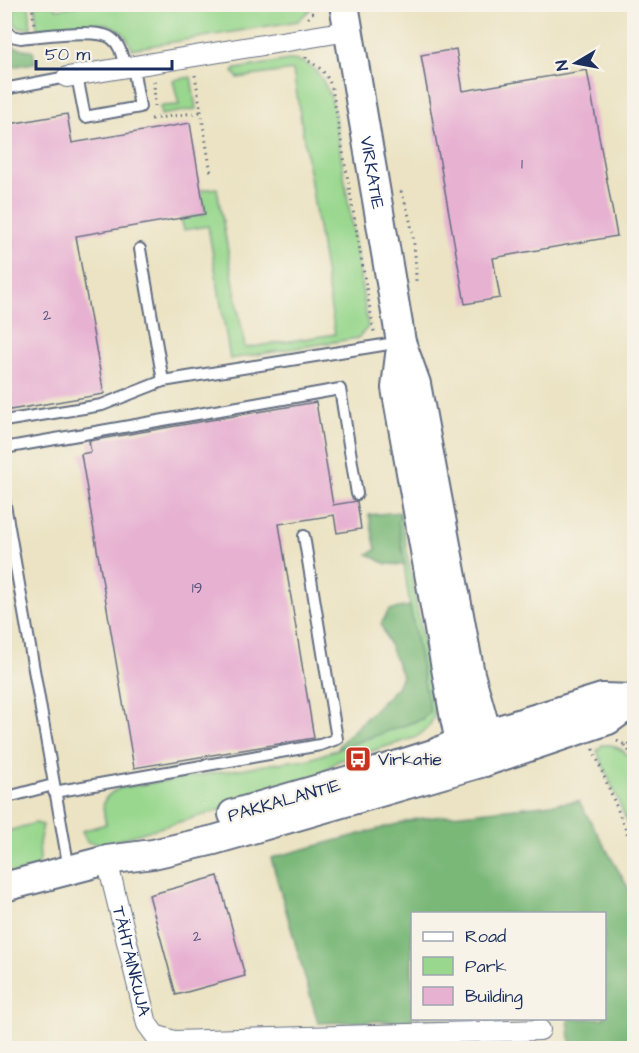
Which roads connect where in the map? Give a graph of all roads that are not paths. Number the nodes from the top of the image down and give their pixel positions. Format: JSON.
{"nodes":[{"id":1,"x":346,"y":18,"type":"edge"},
{"id":2,"x":4,"y":28,"type":"edge"},
{"id":3,"x":129,"y":67,"type":"junction"},
{"id":4,"x":66,"y":73,"type":"junction"},
{"id":5,"x":4,"y":88,"type":"edge"},
{"id":6,"x":140,"y":249,"type":"dead end"},
{"id":7,"x":401,"y":342,"type":"junction"},
{"id":8,"x":163,"y":381,"type":"junction"},
{"id":9,"x":4,"y":421,"type":"edge"},
{"id":10,"x":4,"y":448,"type":"edge"},
{"id":11,"x":357,"y":494,"type":"dead end"},
{"id":12,"x":4,"y":499,"type":"edge"},
{"id":13,"x":304,"y":536,"type":"dead end"},
{"id":14,"x":634,"y":700,"type":"edge"},
{"id":15,"x":487,"y":734,"type":"junction"},
{"id":16,"x":460,"y":742,"type":"junction"},
{"id":17,"x":484,"y":762,"type":"junction"},
{"id":18,"x":54,"y":788,"type":"junction"},
{"id":19,"x":4,"y":798,"type":"edge"},
{"id":20,"x":107,"y":860,"type":"junction"},
{"id":21,"x":69,"y":870,"type":"junction"},
{"id":22,"x":4,"y":887,"type":"edge"},
{"id":23,"x":540,"y":1030,"type":"dead end"}],
"edges":[{"from":1,"to":3,"type":"street"},
{"from":1,"to":7,"type":"main road","name":"VIRKATIE"},
{"from":2,"to":3,"type":"lane"},
{"from":3,"to":4,"type":"street"},
{"from":3,"to":4,"type":"lane"},
{"from":4,"to":5,"type":"lane"},
{"from":6,"to":8,"type":"lane"},
{"from":7,"to":8,"type":"lane"},
{"from":7,"to":15,"type":"main road","name":"VIRKATIE"},
{"from":7,"to":16,"type":"main road","name":"VIRKATIE"},
{"from":8,"to":9,"type":"lane"},
{"from":10,"to":11,"type":"lane"},
{"from":12,"to":18,"type":"lane"},
{"from":13,"to":18,"type":"lane"},
{"from":14,"to":15,"type":"main road","name":"PAKKALANTIE"},
{"from":14,"to":17,"type":"main road","name":"PAKKALANTIE"},
{"from":15,"to":16,"type":"main road","name":"PAKKALANTIE"},
{"from":15,"to":17,"type":"main road","name":"VIRKATIE"},
{"from":16,"to":17,"type":"main road"},
{"from":16,"to":20,"type":"main road","name":"PAKKALANTIE"},
{"from":17,"to":20,"type":"main road","name":"PAKKALANTIE"},
{"from":18,"to":19,"type":"lane"},
{"from":18,"to":21,"type":"lane"},
{"from":20,"to":21,"type":"main road","name":"PAKKALANTIE"},
{"from":20,"to":23,"type":"street","name":"TÄHTÄINKUJA"},
{"from":21,"to":22,"type":"main road","name":"PAKKALANTIE"}]}
